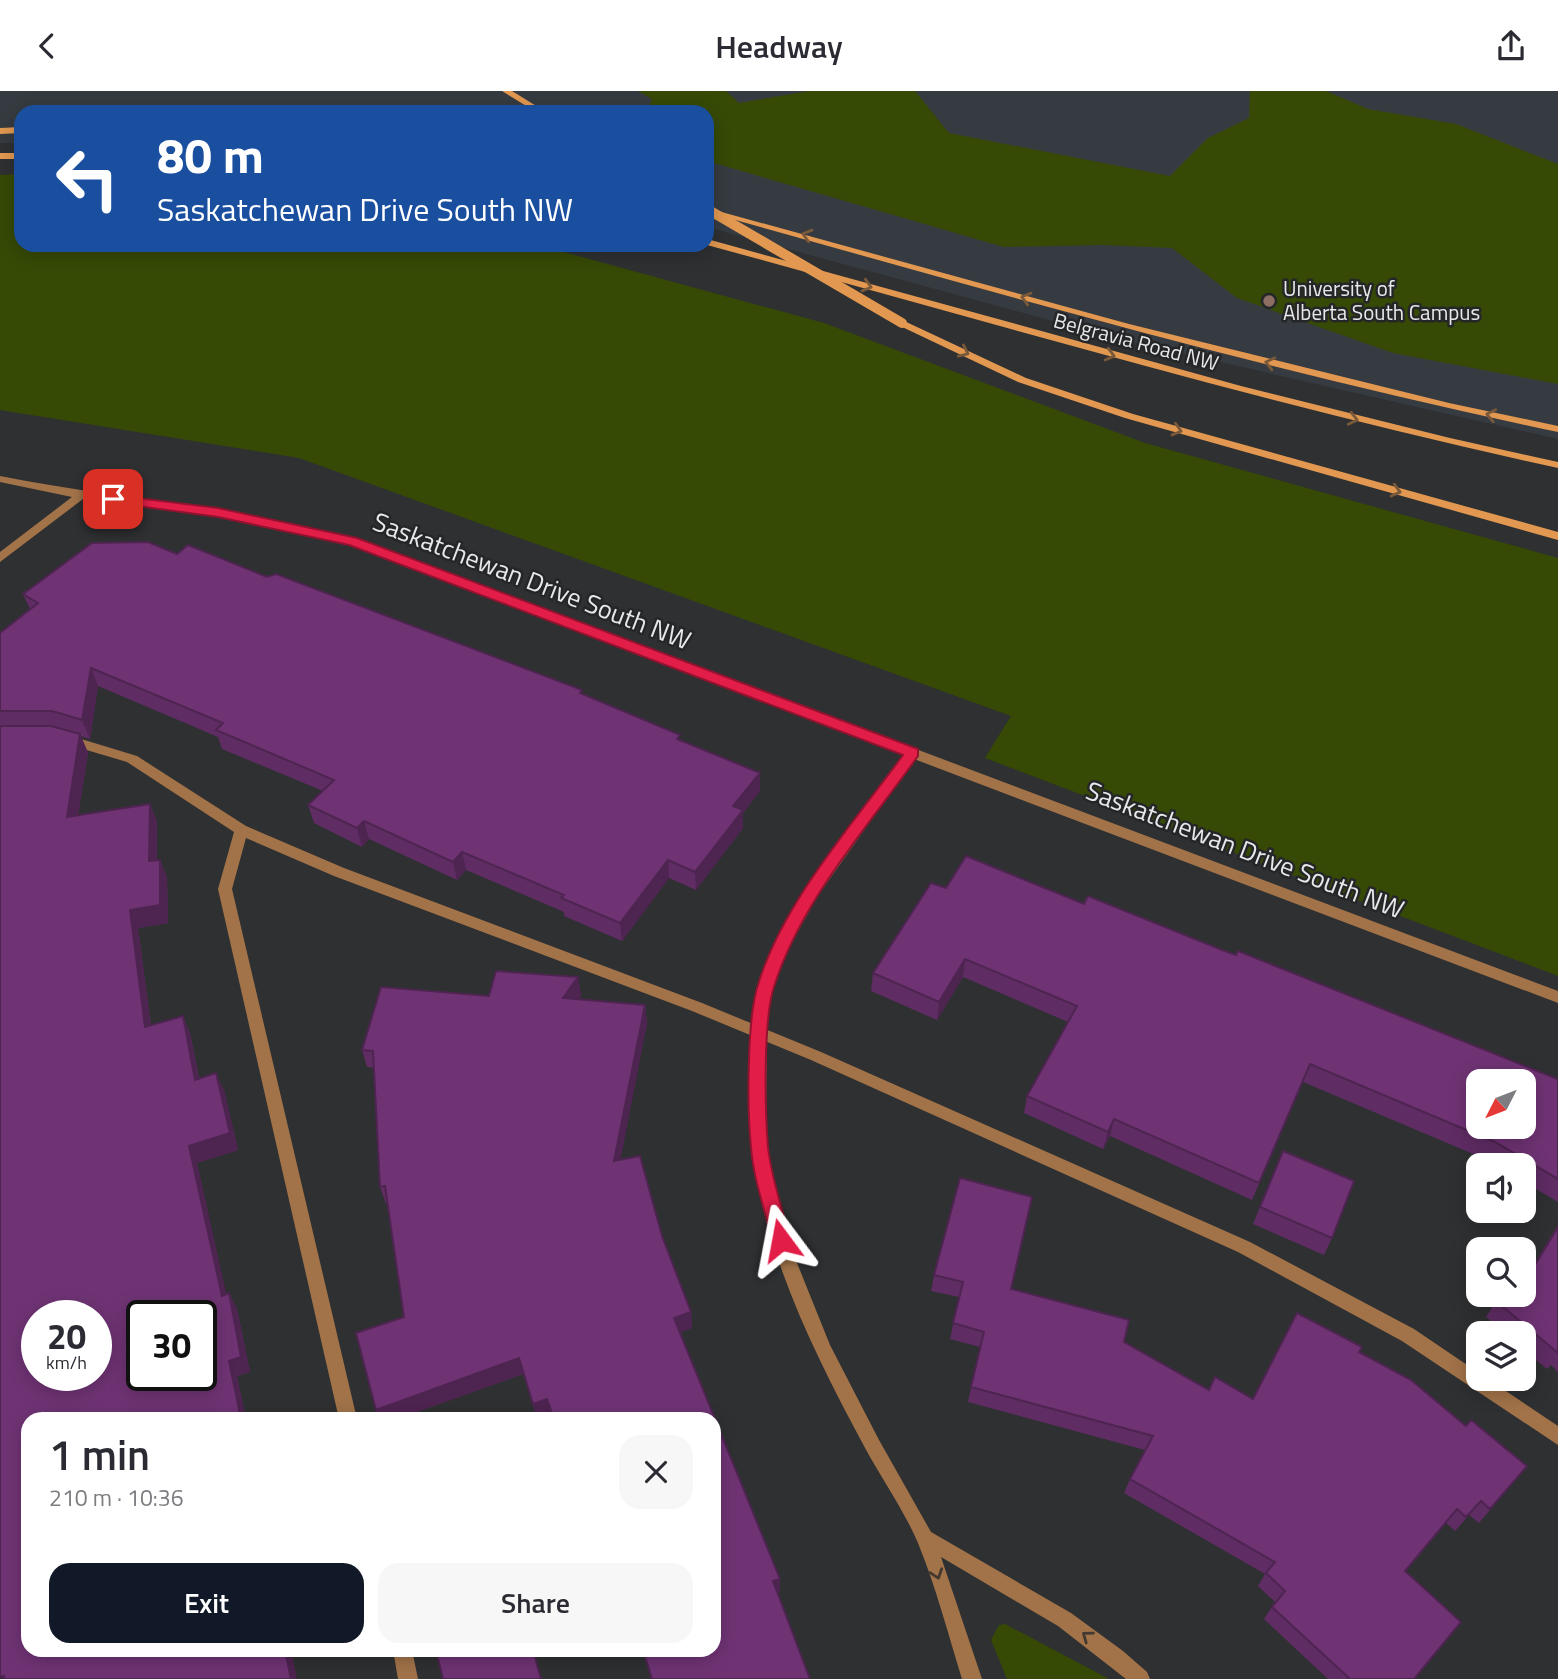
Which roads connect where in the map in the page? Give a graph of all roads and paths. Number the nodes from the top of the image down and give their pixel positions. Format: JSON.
{"nodes":[{"id":1,"x":506,"y":91,"type":"edge"},
{"id":2,"x":530,"y":105,"type":"edge"},
{"id":3,"x":714,"y":211,"type":"edge"},
{"id":4,"x":714,"y":213,"type":"edge"},
{"id":5,"x":714,"y":244,"type":"edge"},
{"id":6,"x":1558,"y":429,"type":"edge"},
{"id":7,"x":1557,"y":465,"type":"edge"},
{"id":8,"x":0,"y":479,"type":"edge"},
{"id":9,"x":81,"y":495,"type":"junction"},
{"id":10,"x":1558,"y":536,"type":"edge"},
{"id":11,"x":0,"y":558,"type":"edge"},
{"id":12,"x":48,"y":737,"type":"edge"},
{"id":13,"x":912,"y":753,"type":"junction"},
{"id":14,"x":242,"y":830,"type":"junction"},
{"id":15,"x":1558,"y":997,"type":"edge"},
{"id":16,"x":759,"y":1033,"type":"junction"},
{"id":17,"x":346,"y":1412,"type":"edge"},
{"id":18,"x":1558,"y":1436,"type":"edge"},
{"id":19,"x":925,"y":1538,"type":"junction"},
{"id":20,"x":403,"y":1657,"type":"edge"},
{"id":21,"x":408,"y":1679,"type":"edge"},
{"id":22,"x":972,"y":1679,"type":"edge"},
{"id":23,"x":1140,"y":1679,"type":"edge"}],
"edges":[{"from":1,"to":2,"type":"main road"},
{"from":6,"to":3,"type":"main road","name":"Belgravia Road NW","one_way":true},
{"from":4,"to":10,"type":"main road","one_way":true,"bridge":true},
{"from":5,"to":7,"type":"main road","name":"Belgravia Road NW","one_way":true},
{"from":8,"to":9,"type":"street","name":"Saskatchewan Drive South NW"},
{"from":9,"to":11,"type":"street"},
{"from":9,"to":13,"type":"street","name":"Saskatchewan Drive South NW"},
{"from":12,"to":14,"type":"street"},
{"from":13,"to":15,"type":"street","name":"Saskatchewan Drive South NW"},
{"from":13,"to":16,"type":"street"},
{"from":14,"to":16,"type":"street"},
{"from":14,"to":17,"type":"street"},
{"from":16,"to":18,"type":"street"},
{"from":16,"to":19,"type":"street"},
{"from":19,"to":22,"type":"street","one_way":true},
{"from":23,"to":19,"type":"street","one_way":true},
{"from":20,"to":21,"type":"street"}]}
